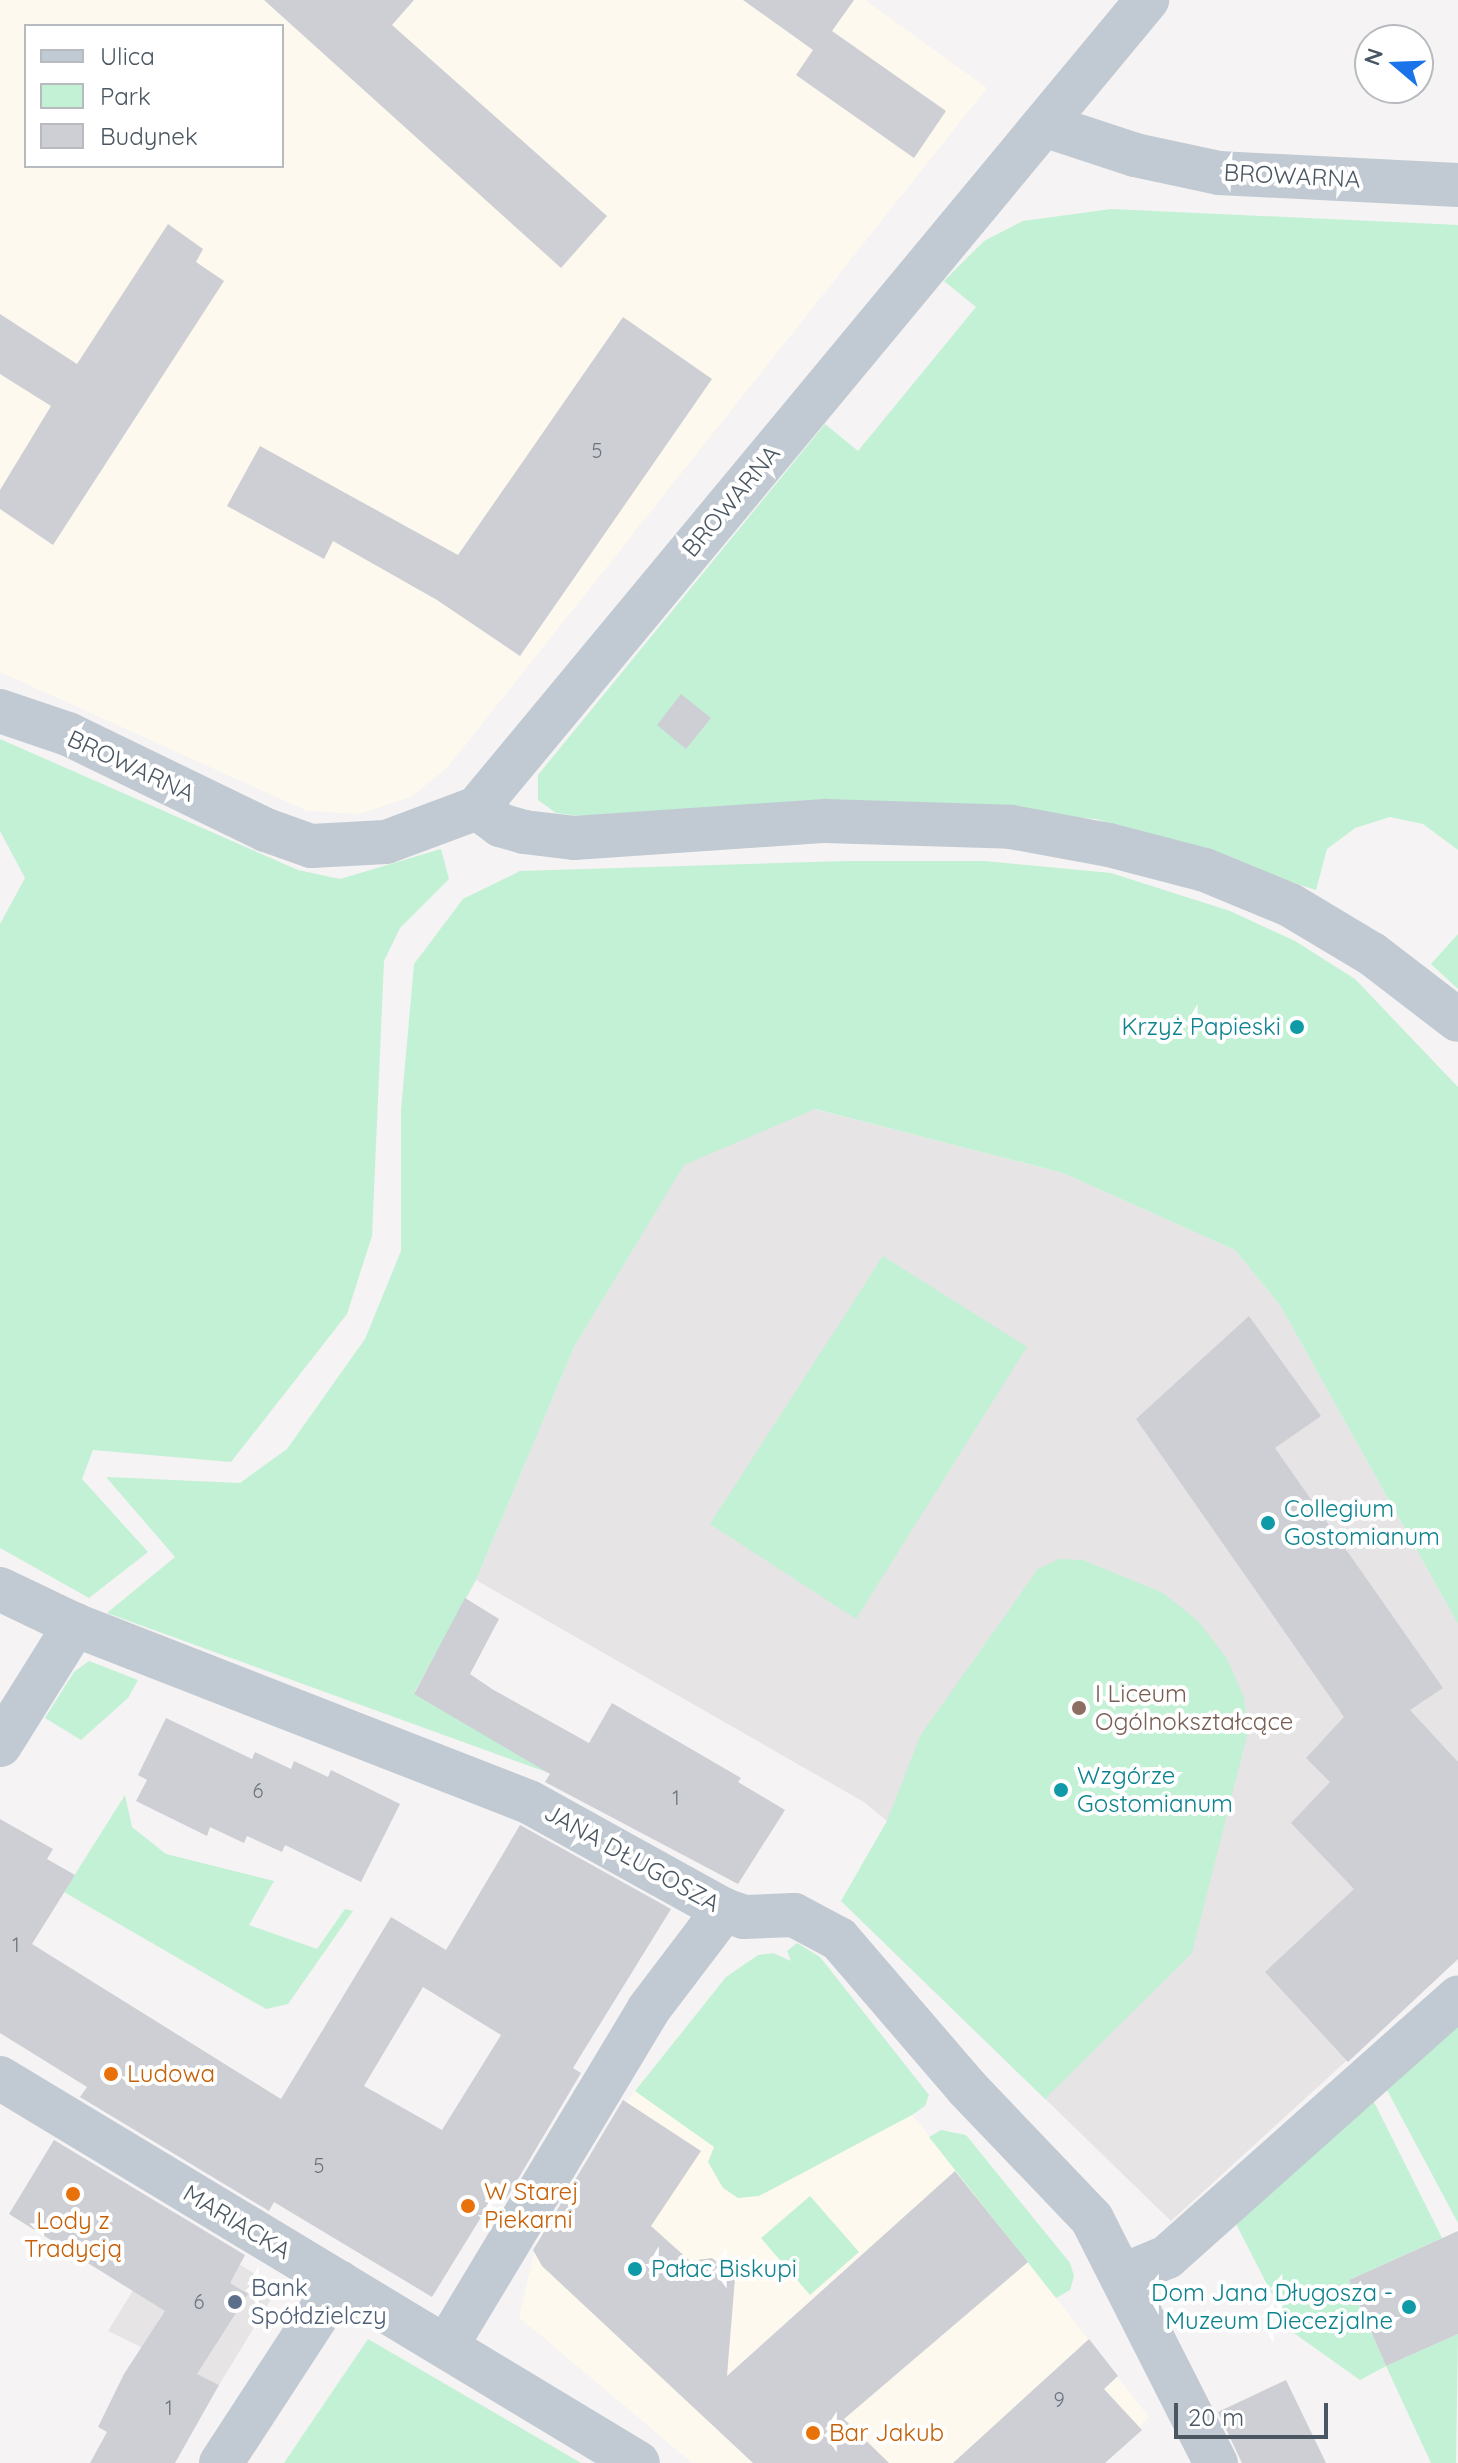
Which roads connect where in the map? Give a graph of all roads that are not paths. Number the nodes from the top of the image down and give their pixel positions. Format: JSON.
{"nodes":[{"id":1,"x":1147,"y":0,"type":"edge"},
{"id":2,"x":1044,"y":125,"type":"junction"},
{"id":3,"x":1458,"y":185,"type":"edge"},
{"id":4,"x":0,"y":711,"type":"edge"},
{"id":5,"x":477,"y":808,"type":"junction"},
{"id":6,"x":1458,"y":1020,"type":"edge"},
{"id":7,"x":0,"y":1589,"type":"edge"},
{"id":8,"x":75,"y":1625,"type":"junction"},
{"id":9,"x":0,"y":1745,"type":"edge"},
{"id":10,"x":724,"y":1910,"type":"junction"},
{"id":11,"x":1458,"y":1998,"type":"edge"},
{"id":12,"x":0,"y":2078,"type":"edge"},
{"id":13,"x":1123,"y":2275,"type":"junction"},
{"id":14,"x":339,"y":2282,"type":"junction"},
{"id":15,"x":447,"y":2345,"type":"junction"},
{"id":16,"x":221,"y":2463,"type":"edge"},
{"id":17,"x":638,"y":2463,"type":"edge"},
{"id":18,"x":1216,"y":2463,"type":"edge"}],
"edges":[{"from":1,"to":2,"type":"street"},
{"from":2,"to":3,"type":"street","name":"BROWARNA"},
{"from":2,"to":5,"type":"street","name":"BROWARNA"},
{"from":4,"to":5,"type":"street","name":"BROWARNA"},
{"from":5,"to":6,"type":"street"},
{"from":7,"to":8,"type":"street","name":"JANA DŁUGOSZA"},
{"from":8,"to":9,"type":"street"},
{"from":8,"to":10,"type":"street","name":"JANA DŁUGOSZA"},
{"from":10,"to":13,"type":"street","name":"JANA DŁUGOSZA"},
{"from":10,"to":15,"type":"street"},
{"from":11,"to":13,"type":"street"},
{"from":12,"to":14,"type":"street","name":"MARIACKA"},
{"from":13,"to":18,"type":"street","name":"JANA DŁUGOSZA"},
{"from":14,"to":15,"type":"street","name":"MARIACKA"},
{"from":14,"to":16,"type":"street"},
{"from":15,"to":17,"type":"street","name":"MARIACKA"}]}
